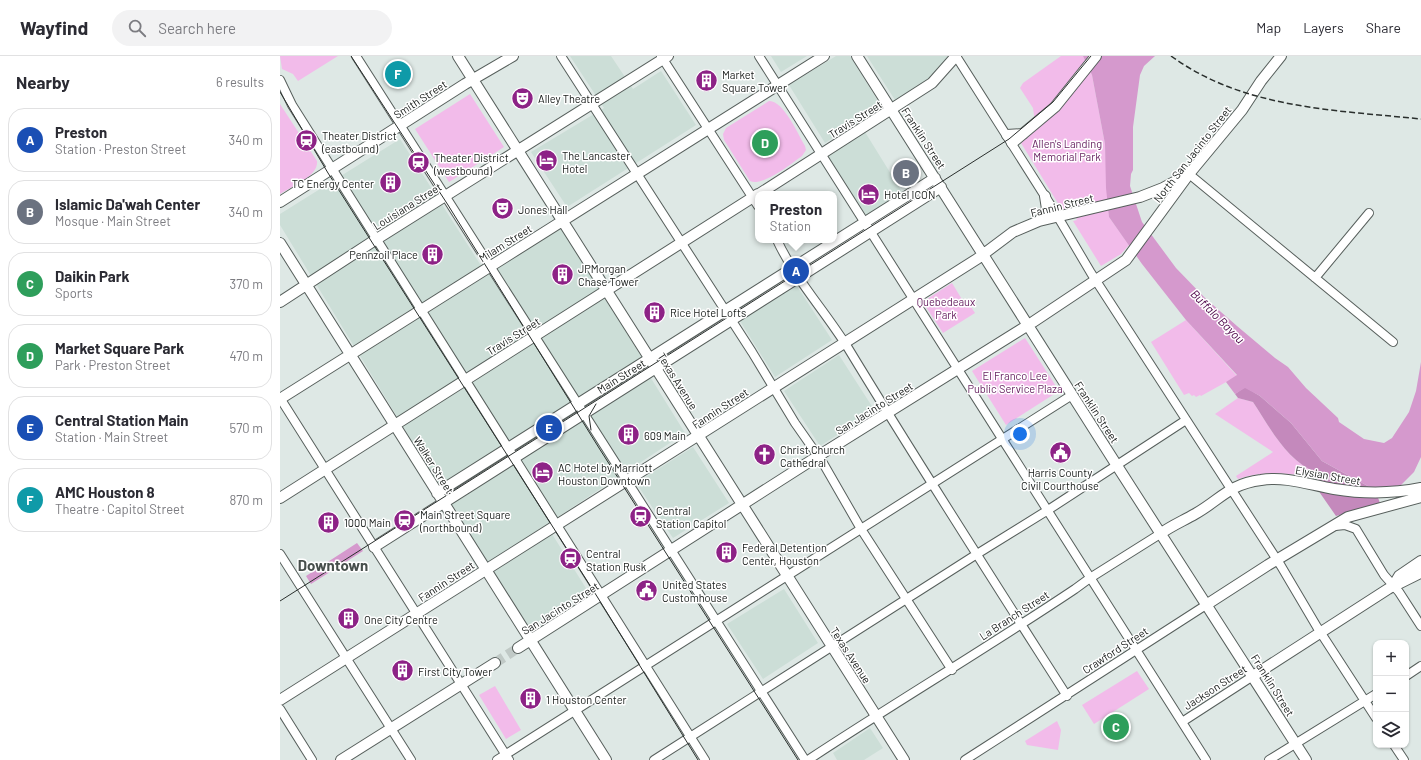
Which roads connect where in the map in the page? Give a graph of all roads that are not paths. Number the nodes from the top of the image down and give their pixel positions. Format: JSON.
{"nodes":[{"id":1,"x":356,"y":56,"type":"edge"},
{"id":2,"x":458,"y":56,"type":"edge"},
{"id":3,"x":513,"y":56,"type":"edge"},
{"id":4,"x":561,"y":56,"type":"edge"},
{"id":5,"x":759,"y":56,"type":"edge"},
{"id":6,"x":824,"y":56,"type":"edge"},
{"id":7,"x":857,"y":56,"type":"edge"},
{"id":8,"x":956,"y":56,"type":"edge"},
{"id":9,"x":1096,"y":56,"type":"edge"},
{"id":10,"x":1281,"y":56,"type":"edge"},
{"id":11,"x":664,"y":57,"type":"edge"},
{"id":12,"x":280,"y":80,"type":"edge"},
{"id":13,"x":474,"y":80,"type":"junction"},
{"id":14,"x":777,"y":85,"type":"junction"},
{"id":15,"x":592,"y":105,"type":"junction"},
{"id":16,"x":892,"y":110,"type":"junction"},
{"id":17,"x":402,"y":125,"type":"junction"},
{"id":18,"x":708,"y":129,"type":"junction"},
{"id":19,"x":1009,"y":139,"type":"junction"},
{"id":20,"x":519,"y":151,"type":"junction"},
{"id":21,"x":820,"y":155,"type":"junction"},
{"id":22,"x":333,"y":170,"type":"junction"},
{"id":23,"x":637,"y":174,"type":"junction"},
{"id":24,"x":1189,"y":174,"type":"junction"},
{"id":25,"x":935,"y":178,"type":"junction"},
{"id":26,"x":941,"y":187,"type":"junction"},
{"id":27,"x":767,"y":191,"type":"edge"},
{"id":28,"x":755,"y":195,"type":"edge"},
{"id":29,"x":446,"y":196,"type":"junction"},
{"id":30,"x":1045,"y":196,"type":"junction"},
{"id":31,"x":755,"y":199,"type":"edge"},
{"id":32,"x":280,"y":202,"type":"edge"},
{"id":33,"x":1369,"y":213,"type":"dead end"},
{"id":34,"x":1057,"y":218,"type":"junction"},
{"id":35,"x":563,"y":220,"type":"junction"},
{"id":36,"x":1039,"y":221,"type":"junction"},
{"id":37,"x":864,"y":223,"type":"junction"},
{"id":38,"x":870,"y":232,"type":"junction"},
{"id":39,"x":376,"y":239,"type":"junction"},
{"id":40,"x":837,"y":240,"type":"edge"},
{"id":41,"x":280,"y":243,"type":"edge"},
{"id":42,"x":681,"y":243,"type":"junction"},
{"id":43,"x":779,"y":243,"type":"edge"},
{"id":44,"x":832,"y":243,"type":"edge"},
{"id":45,"x":982,"y":254,"type":"junction"},
{"id":46,"x":1120,"y":264,"type":"joint"},
{"id":47,"x":491,"y":266,"type":"junction"},
{"id":48,"x":792,"y":268,"type":"junction"},
{"id":49,"x":798,"y":277,"type":"junction"},
{"id":50,"x":1315,"y":278,"type":"junction"},
{"id":51,"x":1096,"y":280,"type":"junction"},
{"id":52,"x":306,"y":285,"type":"junction"},
{"id":53,"x":607,"y":290,"type":"junction"},
{"id":54,"x":913,"y":299,"type":"junction"},
{"id":55,"x":280,"y":302,"type":"edge"},
{"id":56,"x":421,"y":310,"type":"junction"},
{"id":57,"x":725,"y":311,"type":"junction"},
{"id":58,"x":731,"y":320,"type":"junction"},
{"id":59,"x":1028,"y":325,"type":"junction"},
{"id":60,"x":535,"y":336,"type":"junction"},
{"id":61,"x":844,"y":342,"type":"junction"},
{"id":62,"x":1393,"y":342,"type":"dead end"},
{"id":63,"x":350,"y":355,"type":"junction"},
{"id":64,"x":650,"y":358,"type":"junction"},
{"id":65,"x":656,"y":368,"type":"junction"},
{"id":66,"x":958,"y":370,"type":"junction"},
{"id":67,"x":466,"y":380,"type":"junction"},
{"id":68,"x":773,"y":388,"type":"junction"},
{"id":69,"x":1072,"y":394,"type":"junction"},
{"id":70,"x":280,"y":399,"type":"edge"},
{"id":71,"x":578,"y":404,"type":"junction"},
{"id":72,"x":584,"y":413,"type":"junction"},
{"id":73,"x":888,"y":413,"type":"junction"},
{"id":74,"x":1186,"y":420,"type":"junction"},
{"id":75,"x":394,"y":425,"type":"junction"},
{"id":76,"x":699,"y":436,"type":"junction"},
{"id":77,"x":1003,"y":440,"type":"junction"},
{"id":78,"x":508,"y":448,"type":"junction"},
{"id":79,"x":818,"y":456,"type":"junction"},
{"id":80,"x":514,"y":457,"type":"junction"},
{"id":81,"x":1116,"y":465,"type":"junction"},
{"id":82,"x":325,"y":469,"type":"junction"},
{"id":83,"x":627,"y":480,"type":"junction"},
{"id":84,"x":932,"y":485,"type":"junction"},
{"id":85,"x":1421,"y":488,"type":"edge"},
{"id":86,"x":1232,"y":489,"type":"junction"},
{"id":87,"x":437,"y":493,"type":"junction"},
{"id":88,"x":1421,"y":497,"type":"edge"},
{"id":89,"x":280,"y":498,"type":"edge"},
{"id":90,"x":443,"y":502,"type":"junction"},
{"id":91,"x":742,"y":506,"type":"junction"},
{"id":92,"x":1048,"y":510,"type":"junction"},
{"id":93,"x":557,"y":525,"type":"junction"},
{"id":94,"x":1329,"y":527,"type":"junction"},
{"id":95,"x":862,"y":529,"type":"junction"},
{"id":96,"x":1160,"y":534,"type":"junction"},
{"id":97,"x":374,"y":546,"type":"junction"},
{"id":98,"x":672,"y":551,"type":"junction"},
{"id":99,"x":280,"y":554,"type":"edge"},
{"id":100,"x":976,"y":554,"type":"junction"},
{"id":101,"x":1278,"y":560,"type":"junction"},
{"id":102,"x":1421,"y":562,"type":"edge"},
{"id":103,"x":486,"y":570,"type":"junction"},
{"id":104,"x":1421,"y":572,"type":"edge"},
{"id":105,"x":787,"y":576,"type":"junction"},
{"id":106,"x":1090,"y":578,"type":"junction"},
{"id":107,"x":1393,"y":586,"type":"junction"},
{"id":108,"x":602,"y":596,"type":"junction"},
{"id":109,"x":906,"y":599,"type":"junction"},
{"id":110,"x":1206,"y":605,"type":"junction"},
{"id":111,"x":416,"y":614,"type":"junction"},
{"id":112,"x":717,"y":621,"type":"junction"},
{"id":113,"x":1021,"y":625,"type":"junction"},
{"id":114,"x":1421,"y":626,"type":"edge"},
{"id":115,"x":1320,"y":632,"type":"junction"},
{"id":116,"x":531,"y":640,"type":"junction"},
{"id":117,"x":832,"y":647,"type":"junction"},
{"id":118,"x":518,"y":648,"type":"tunnel mouth"},
{"id":119,"x":1136,"y":651,"type":"junction"},
{"id":120,"x":346,"y":658,"type":"junction"},
{"id":121,"x":495,"y":663,"type":"tunnel mouth"},
{"id":122,"x":646,"y":666,"type":"junction"},
{"id":123,"x":1421,"y":666,"type":"edge"},
{"id":124,"x":952,"y":670,"type":"junction"},
{"id":125,"x":1409,"y":674,"type":"edge"},
{"id":126,"x":1253,"y":676,"type":"junction"},
{"id":127,"x":461,"y":684,"type":"junction"},
{"id":128,"x":762,"y":692,"type":"junction"},
{"id":129,"x":1067,"y":696,"type":"junction"},
{"id":130,"x":1373,"y":696,"type":"edge"},
{"id":131,"x":280,"y":700,"type":"edge"},
{"id":132,"x":1365,"y":701,"type":"junction"},
{"id":133,"x":280,"y":709,"type":"edge"},
{"id":134,"x":575,"y":711,"type":"junction"},
{"id":135,"x":1373,"y":713,"type":"edge"},
{"id":136,"x":876,"y":715,"type":"junction"},
{"id":137,"x":1182,"y":722,"type":"junction"},
{"id":138,"x":392,"y":728,"type":"junction"},
{"id":139,"x":691,"y":737,"type":"junction"},
{"id":140,"x":1296,"y":743,"type":"junction"},
{"id":141,"x":1396,"y":748,"type":"edge"},
{"id":142,"x":507,"y":757,"type":"edge"},
{"id":143,"x":312,"y":760,"type":"edge"},
{"id":144,"x":341,"y":760,"type":"edge"},
{"id":145,"x":411,"y":760,"type":"edge"},
{"id":146,"x":497,"y":760,"type":"edge"},
{"id":147,"x":606,"y":760,"type":"edge"},
{"id":148,"x":654,"y":760,"type":"edge"},
{"id":149,"x":706,"y":760,"type":"edge"},
{"id":150,"x":806,"y":760,"type":"edge"},
{"id":151,"x":904,"y":760,"type":"edge"},
{"id":152,"x":965,"y":760,"type":"edge"},
{"id":153,"x":1206,"y":760,"type":"edge"},
{"id":154,"x":1269,"y":760,"type":"edge"},
{"id":155,"x":1306,"y":760,"type":"edge"},
{"id":156,"x":1404,"y":760,"type":"edge"}],
"edges":[{"from":1,"to":17,"type":"street"},
{"from":2,"to":13,"type":"main road","name":"Texas Avenue"},
{"from":3,"to":13,"type":"main road","name":"Smith Street"},
{"from":4,"to":15,"type":"street"},
{"from":5,"to":14,"type":"street"},
{"from":6,"to":14,"type":"main road","name":"Milam Street"},
{"from":7,"to":16,"type":"main road","name":"Franklin Street"},
{"from":8,"to":16,"type":"main road","name":"Travis Street"},
{"from":8,"to":19,"type":"street"},
{"from":9,"to":19,"type":"main road"},
{"from":10,"to":24,"type":"main road","name":"North San Jacinto Street"},
{"from":11,"to":15,"type":"main road","name":"Louisiana Street"},
{"from":11,"to":18,"type":"street"},
{"from":12,"to":22,"type":"street"},
{"from":13,"to":17,"type":"main road","name":"Smith Street"},
{"from":13,"to":20,"type":"main road","name":"Texas Avenue"},
{"from":14,"to":18,"type":"main road","name":"Milam Street"},
{"from":14,"to":21,"type":"street"},
{"from":15,"to":20,"type":"main road","name":"Louisiana Street"},
{"from":15,"to":23,"type":"street"},
{"from":16,"to":21,"type":"main road","name":"Travis Street"},
{"from":16,"to":25,"type":"main road","name":"Franklin Street"},
{"from":17,"to":22,"type":"main road","name":"Smith Street"},
{"from":17,"to":29,"type":"street"},
{"from":18,"to":23,"type":"main road","name":"Milam Street"},
{"from":18,"to":28,"type":"street"},
{"from":19,"to":30,"type":"street"},
{"from":20,"to":29,"type":"main road","name":"Louisiana Street"},
{"from":20,"to":35,"type":"main road","name":"Texas Avenue"},
{"from":21,"to":27,"type":"main road","name":"Travis Street"},
{"from":21,"to":37,"type":"street"},
{"from":22,"to":32,"type":"main road","name":"Smith Street"},
{"from":22,"to":39,"type":"street"},
{"from":23,"to":35,"type":"main road","name":"Milam Street"},
{"from":23,"to":42,"type":"street"},
{"from":24,"to":34,"type":"main road","name":"Fannin Street"},
{"from":24,"to":46,"type":"main road","name":"North San Jacinto Street"},
{"from":24,"to":50,"type":"street"},
{"from":25,"to":26,"type":"main road","name":"Franklin Street"},
{"from":25,"to":37,"type":"main road","name":"Main Street"},
{"from":26,"to":38,"type":"main road","name":"Main Street"},
{"from":26,"to":45,"type":"main road","name":"Franklin Street"},
{"from":29,"to":39,"type":"main road","name":"Louisiana Street"},
{"from":29,"to":47,"type":"street"},
{"from":30,"to":34,"type":"street"},
{"from":30,"to":36,"type":"main road"},
{"from":31,"to":42,"type":"main road","name":"Travis Street"},
{"from":33,"to":50,"type":"street"},
{"from":34,"to":36,"type":"main road","name":"Fannin Street"},
{"from":34,"to":51,"type":"street"},
{"from":35,"to":47,"type":"main road","name":"Milam Street"},
{"from":35,"to":53,"type":"main road","name":"Texas Avenue"},
{"from":36,"to":45,"type":"main road","name":"Fannin Street"},
{"from":37,"to":38,"type":"street"},
{"from":37,"to":40,"type":"main road","name":"Main Street"},
{"from":38,"to":49,"type":"main road","name":"Main Street"},
{"from":38,"to":54,"type":"street"},
{"from":39,"to":52,"type":"main road","name":"Louisiana Street"},
{"from":39,"to":56,"type":"street"},
{"from":41,"to":52,"type":"main road","name":"Walker Street"},
{"from":42,"to":53,"type":"main road","name":"Travis Street"},
{"from":42,"to":57,"type":"street"},
{"from":43,"to":48,"type":"street"},
{"from":44,"to":48,"type":"main road","name":"Main Street"},
{"from":45,"to":54,"type":"main road","name":"Fannin Street"},
{"from":45,"to":59,"type":"main road","name":"Franklin Street"},
{"from":46,"to":51,"type":"main road","name":"San Jacinto Street"},
{"from":47,"to":56,"type":"main road","name":"Milam Street"},
{"from":47,"to":60,"type":"street"},
{"from":48,"to":49,"type":"street"},
{"from":48,"to":57,"type":"main road","name":"Main Street"},
{"from":49,"to":58,"type":"main road","name":"Main Street"},
{"from":49,"to":61,"type":"street"},
{"from":50,"to":62,"type":"street"},
{"from":51,"to":59,"type":"main road","name":"San Jacinto Street"},
{"from":51,"to":74,"type":"street"},
{"from":52,"to":55,"type":"main road","name":"Louisiana Street"},
{"from":52,"to":63,"type":"main road","name":"Walker Street"},
{"from":53,"to":60,"type":"main road","name":"Travis Street"},
{"from":53,"to":64,"type":"main road","name":"Texas Avenue"},
{"from":54,"to":61,"type":"main road","name":"Fannin Street"},
{"from":54,"to":66,"type":"street"},
{"from":56,"to":63,"type":"main road","name":"Milam Street"},
{"from":56,"to":67,"type":"street"},
{"from":57,"to":58,"type":"street"},
{"from":57,"to":64,"type":"main road","name":"Main Street"},
{"from":58,"to":65,"type":"main road","name":"Main Street"},
{"from":58,"to":68,"type":"street"},
{"from":59,"to":66,"type":"main road","name":"San Jacinto Street"},
{"from":59,"to":69,"type":"main road","name":"Franklin Street"},
{"from":60,"to":67,"type":"main road","name":"Travis Street"},
{"from":60,"to":71,"type":"street"},
{"from":61,"to":68,"type":"main road","name":"Fannin Street"},
{"from":61,"to":73,"type":"street"},
{"from":63,"to":70,"type":"main road","name":"Milam Street"},
{"from":63,"to":75,"type":"main road","name":"Walker Street"},
{"from":64,"to":65,"type":"main road","name":"Texas Avenue"},
{"from":64,"to":71,"type":"main road","name":"Main Street"},
{"from":65,"to":72,"type":"main road","name":"Main Street"},
{"from":65,"to":76,"type":"main road","name":"Texas Avenue"},
{"from":66,"to":73,"type":"main road","name":"San Jacinto Street"},
{"from":66,"to":77,"type":"street"},
{"from":67,"to":75,"type":"main road","name":"Travis Street"},
{"from":67,"to":78,"type":"street"},
{"from":68,"to":76,"type":"main road","name":"Fannin Street"},
{"from":68,"to":79,"type":"street"},
{"from":69,"to":77,"type":"street"},
{"from":69,"to":81,"type":"main road","name":"Franklin Street"},
{"from":70,"to":82,"type":"street"},
{"from":71,"to":72,"type":"street"},
{"from":71,"to":78,"type":"main road","name":"Main Street"},
{"from":72,"to":80,"type":"main road","name":"Main Street"},
{"from":72,"to":83,"type":"street"},
{"from":73,"to":79,"type":"main road","name":"San Jacinto Street"},
{"from":73,"to":84,"type":"street"},
{"from":74,"to":81,"type":"street"},
{"from":74,"to":86,"type":"street"},
{"from":75,"to":82,"type":"main road","name":"Travis Street"},
{"from":75,"to":87,"type":"main road","name":"Walker Street"},
{"from":76,"to":83,"type":"main road","name":"Fannin Street"},
{"from":76,"to":91,"type":"main road","name":"Texas Avenue"},
{"from":77,"to":84,"type":"street"},
{"from":77,"to":92,"type":"street"},
{"from":78,"to":80,"type":"street"},
{"from":78,"to":87,"type":"main road","name":"Main Street"},
{"from":79,"to":91,"type":"main road","name":"San Jacinto Street"},
{"from":79,"to":95,"type":"street"},
{"from":80,"to":90,"type":"main road","name":"Main Street"},
{"from":80,"to":93,"type":"street"},
{"from":81,"to":92,"type":"street"},
{"from":81,"to":96,"type":"main road","name":"Franklin Street"},
{"from":82,"to":89,"type":"main road","name":"Travis Street"},
{"from":82,"to":97,"type":"street"},
{"from":83,"to":93,"type":"main road","name":"Fannin Street"},
{"from":83,"to":98,"type":"street"},
{"from":84,"to":95,"type":"street"},
{"from":84,"to":100,"type":"street"},
{"from":85,"to":86,"type":"main road","name":"Elysian Street"},
{"from":86,"to":96,"type":"main road","name":"La Branch Street"},
{"from":86,"to":101,"type":"street"},
{"from":87,"to":90,"type":"main road","name":"Walker Street"},
{"from":88,"to":94,"type":"main road"},
{"from":90,"to":97,"type":"main road","name":"Main Street"},
{"from":90,"to":103,"type":"main road","name":"Walker Street"},
{"from":91,"to":98,"type":"main road","name":"San Jacinto Street"},
{"from":91,"to":105,"type":"main road","name":"Texas Avenue"},
{"from":92,"to":100,"type":"street"},
{"from":92,"to":106,"type":"street"},
{"from":93,"to":103,"type":"main road","name":"Fannin Street"},
{"from":93,"to":108,"type":"street"},
{"from":94,"to":101,"type":"main road"},
{"from":94,"to":107,"type":"street"},
{"from":95,"to":105,"type":"street"},
{"from":95,"to":109,"type":"street"},
{"from":96,"to":106,"type":"street","name":"La Branch Street"},
{"from":96,"to":110,"type":"main road","name":"Franklin Street"},
{"from":97,"to":111,"type":"street"},
{"from":98,"to":108,"type":"main road","name":"San Jacinto Street"},
{"from":98,"to":112,"type":"street"},
{"from":99,"to":120,"type":"street"},
{"from":100,"to":109,"type":"street"},
{"from":100,"to":113,"type":"street"},
{"from":101,"to":110,"type":"main road","name":"Crawford Street"},
{"from":101,"to":115,"type":"street"},
{"from":102,"to":107,"type":"main road","name":"Jackson Street"},
{"from":103,"to":111,"type":"main road","name":"Fannin Street"},
{"from":103,"to":116,"type":"main road","name":"Walker Street"},
{"from":104,"to":107,"type":"highway"},
{"from":105,"to":112,"type":"street"},
{"from":105,"to":117,"type":"main road","name":"Texas Avenue"},
{"from":106,"to":113,"type":"street","name":"La Branch Street"},
{"from":106,"to":119,"type":"street"},
{"from":107,"to":114,"type":"street"},
{"from":107,"to":115,"type":"main road","name":"Jackson Street"},
{"from":108,"to":116,"type":"main road","name":"San Jacinto Street"},
{"from":108,"to":122,"type":"street"},
{"from":109,"to":117,"type":"street"},
{"from":109,"to":124,"type":"street"},
{"from":110,"to":119,"type":"street","name":"Crawford Street"},
{"from":110,"to":126,"type":"main road","name":"Franklin Street"},
{"from":111,"to":120,"type":"main road","name":"Fannin Street"},
{"from":111,"to":127,"type":"street"},
{"from":112,"to":122,"type":"street"},
{"from":112,"to":128,"type":"street"},
{"from":113,"to":124,"type":"street","name":"La Branch Street"},
{"from":113,"to":129,"type":"street"},
{"from":115,"to":126,"type":"main road","name":"Jackson Street"},
{"from":115,"to":132,"type":"street"},
{"from":116,"to":118,"type":"main road","name":"San Jacinto Street"},
{"from":116,"to":134,"type":"main road","name":"Walker Street"},
{"from":117,"to":128,"type":"street"},
{"from":117,"to":136,"type":"main road","name":"Texas Avenue"},
{"from":119,"to":129,"type":"street","name":"Crawford Street"},
{"from":119,"to":137,"type":"street"},
{"from":120,"to":131,"type":"main road","name":"Fannin Street"},
{"from":120,"to":138,"type":"street"},
{"from":121,"to":127,"type":"main road"},
{"from":122,"to":134,"type":"street"},
{"from":122,"to":139,"type":"street"},
{"from":123,"to":125,"type":"street"},
{"from":124,"to":136,"type":"street","name":"La Branch Street"},
{"from":126,"to":137,"type":"street","name":"Jackson Street"},
{"from":126,"to":140,"type":"main road","name":"Franklin Street"},
{"from":127,"to":138,"type":"main road"},
{"from":127,"to":142,"type":"street"},
{"from":128,"to":139,"type":"street"},
{"from":128,"to":150,"type":"street"},
{"from":129,"to":152,"type":"street","name":"Crawford Street"},
{"from":130,"to":132,"type":"street"},
{"from":132,"to":135,"type":"street"},
{"from":132,"to":140,"type":"street"},
{"from":133,"to":143,"type":"street"},
{"from":134,"to":142,"type":"street"},
{"from":134,"to":147,"type":"main road","name":"Walker Street"},
{"from":136,"to":150,"type":"street","name":"La Branch Street"},
{"from":136,"to":151,"type":"main road","name":"Texas Avenue"},
{"from":137,"to":153,"type":"street"},
{"from":138,"to":144,"type":"main road"},
{"from":138,"to":145,"type":"street"},
{"from":139,"to":148,"type":"street"},
{"from":139,"to":149,"type":"street"},
{"from":140,"to":154,"type":"street"},
{"from":140,"to":155,"type":"main road","name":"Franklin Street"},
{"from":141,"to":156,"type":"street"},
{"from":142,"to":146,"type":"street"}]}
